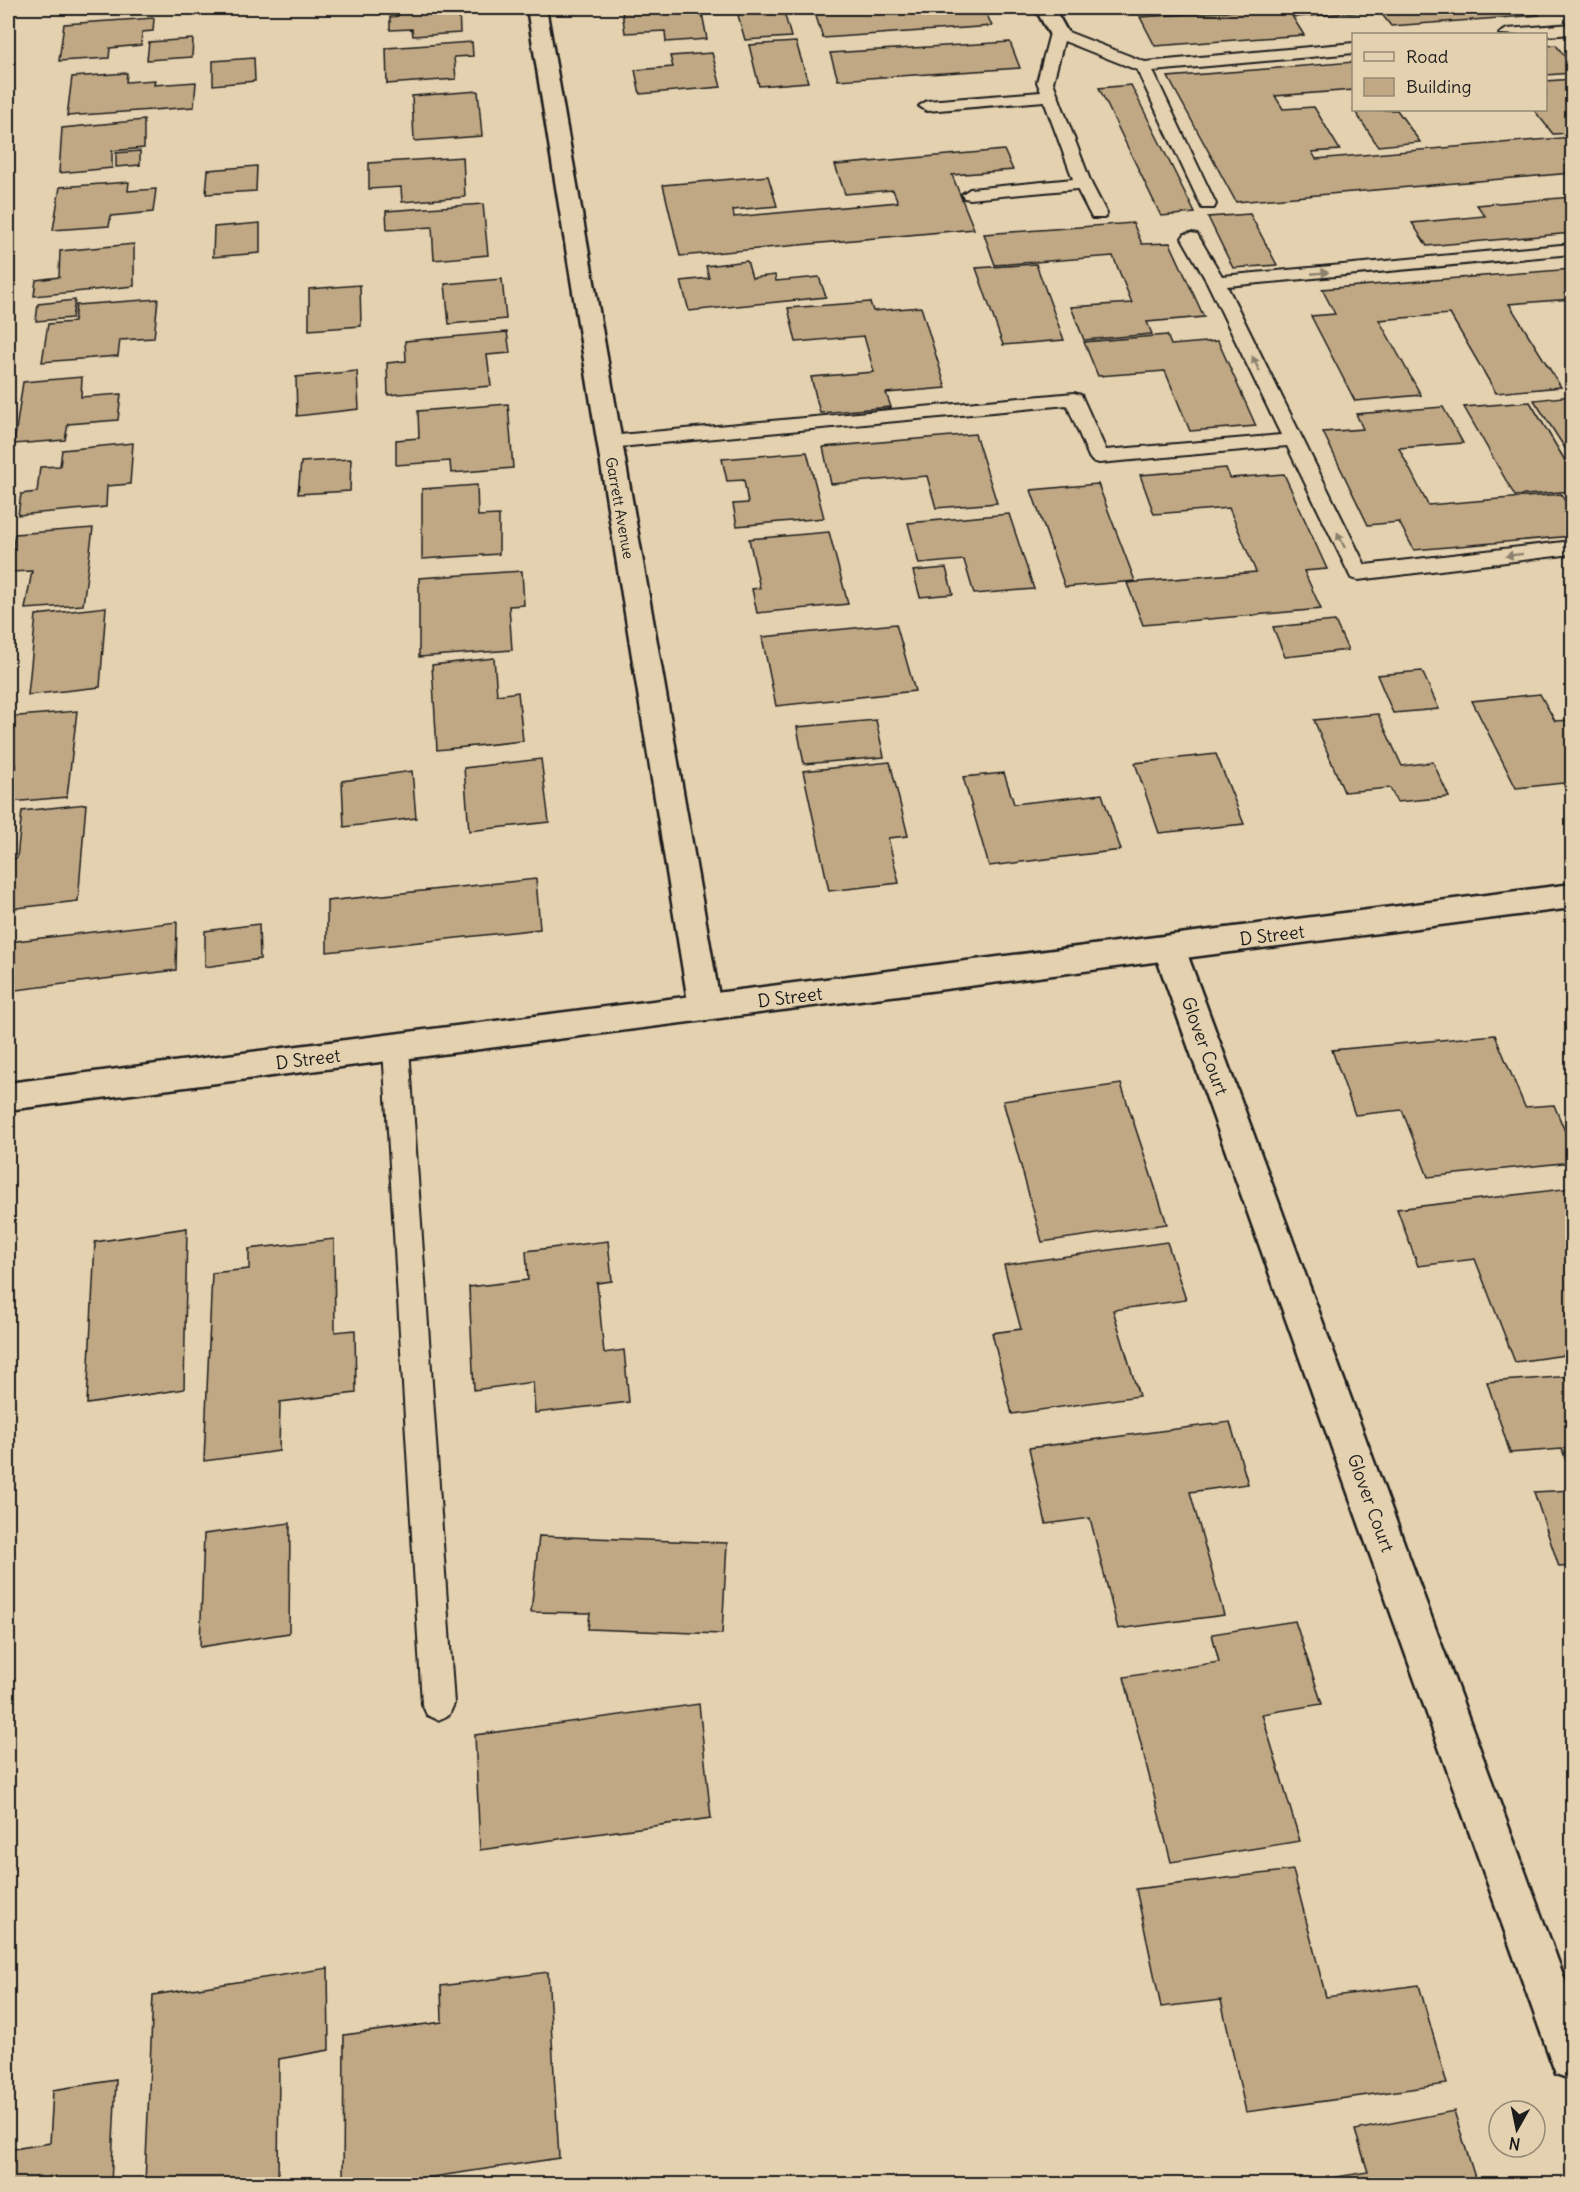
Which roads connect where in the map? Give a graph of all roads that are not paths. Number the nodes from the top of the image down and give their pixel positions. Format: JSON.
{"nodes":[{"id":1,"x":536,"y":8,"type":"edge"},
{"id":2,"x":1045,"y":8,"type":"edge"},
{"id":3,"x":1572,"y":29,"type":"edge"},
{"id":4,"x":1058,"y":33,"type":"junction"},
{"id":5,"x":1519,"y":33,"type":"edge"},
{"id":6,"x":1352,"y":48,"type":"edge"},
{"id":7,"x":1143,"y":66,"type":"junction"},
{"id":8,"x":1050,"y":96,"type":"junction"},
{"id":9,"x":927,"y":106,"type":"dead end"},
{"id":10,"x":1083,"y":183,"type":"junction"},
{"id":11,"x":970,"y":194,"type":"dead end"},
{"id":12,"x":1209,"y":204,"type":"dead end"},
{"id":13,"x":1098,"y":214,"type":"dead end"},
{"id":14,"x":1191,"y":238,"type":"dead end"},
{"id":15,"x":1572,"y":249,"type":"edge"},
{"id":16,"x":1216,"y":282,"type":"junction"},
{"id":17,"x":1293,"y":440,"type":"junction"},
{"id":18,"x":609,"y":442,"type":"junction"},
{"id":19,"x":1572,"y":548,"type":"edge"},
{"id":20,"x":1572,"y":896,"type":"edge"},
{"id":21,"x":1169,"y":948,"type":"junction"},
{"id":22,"x":705,"y":1008,"type":"junction"},
{"id":23,"x":396,"y":1048,"type":"junction"},
{"id":24,"x":8,"y":1097,"type":"edge"},
{"id":25,"x":438,"y":1704,"type":"dead end"},
{"id":26,"x":1572,"y":2058,"type":"edge"}],
"edges":[{"from":1,"to":18,"type":"street","name":"Garrett Avenue"},
{"from":2,"to":4,"type":"street"},
{"from":3,"to":5,"type":"lane"},
{"from":4,"to":7,"type":"lane"},
{"from":4,"to":8,"type":"lane"},
{"from":6,"to":7,"type":"lane"},
{"from":7,"to":12,"type":"lane"},
{"from":8,"to":9,"type":"lane"},
{"from":8,"to":10,"type":"lane"},
{"from":10,"to":11,"type":"lane"},
{"from":10,"to":13,"type":"lane"},
{"from":14,"to":16,"type":"lane"},
{"from":16,"to":15,"type":"lane","one_way":true},
{"from":17,"to":16,"type":"lane","one_way":true},
{"from":17,"to":18,"type":"lane"},
{"from":19,"to":17,"type":"lane","one_way":true},
{"from":18,"to":22,"type":"street","name":"Garrett Avenue"},
{"from":20,"to":21,"type":"street","name":"D Street"},
{"from":21,"to":22,"type":"street","name":"D Street"},
{"from":21,"to":26,"type":"street","name":"Glover Court"},
{"from":22,"to":23,"type":"street","name":"D Street"},
{"from":23,"to":24,"type":"street","name":"D Street"},
{"from":23,"to":25,"type":"lane"}]}
